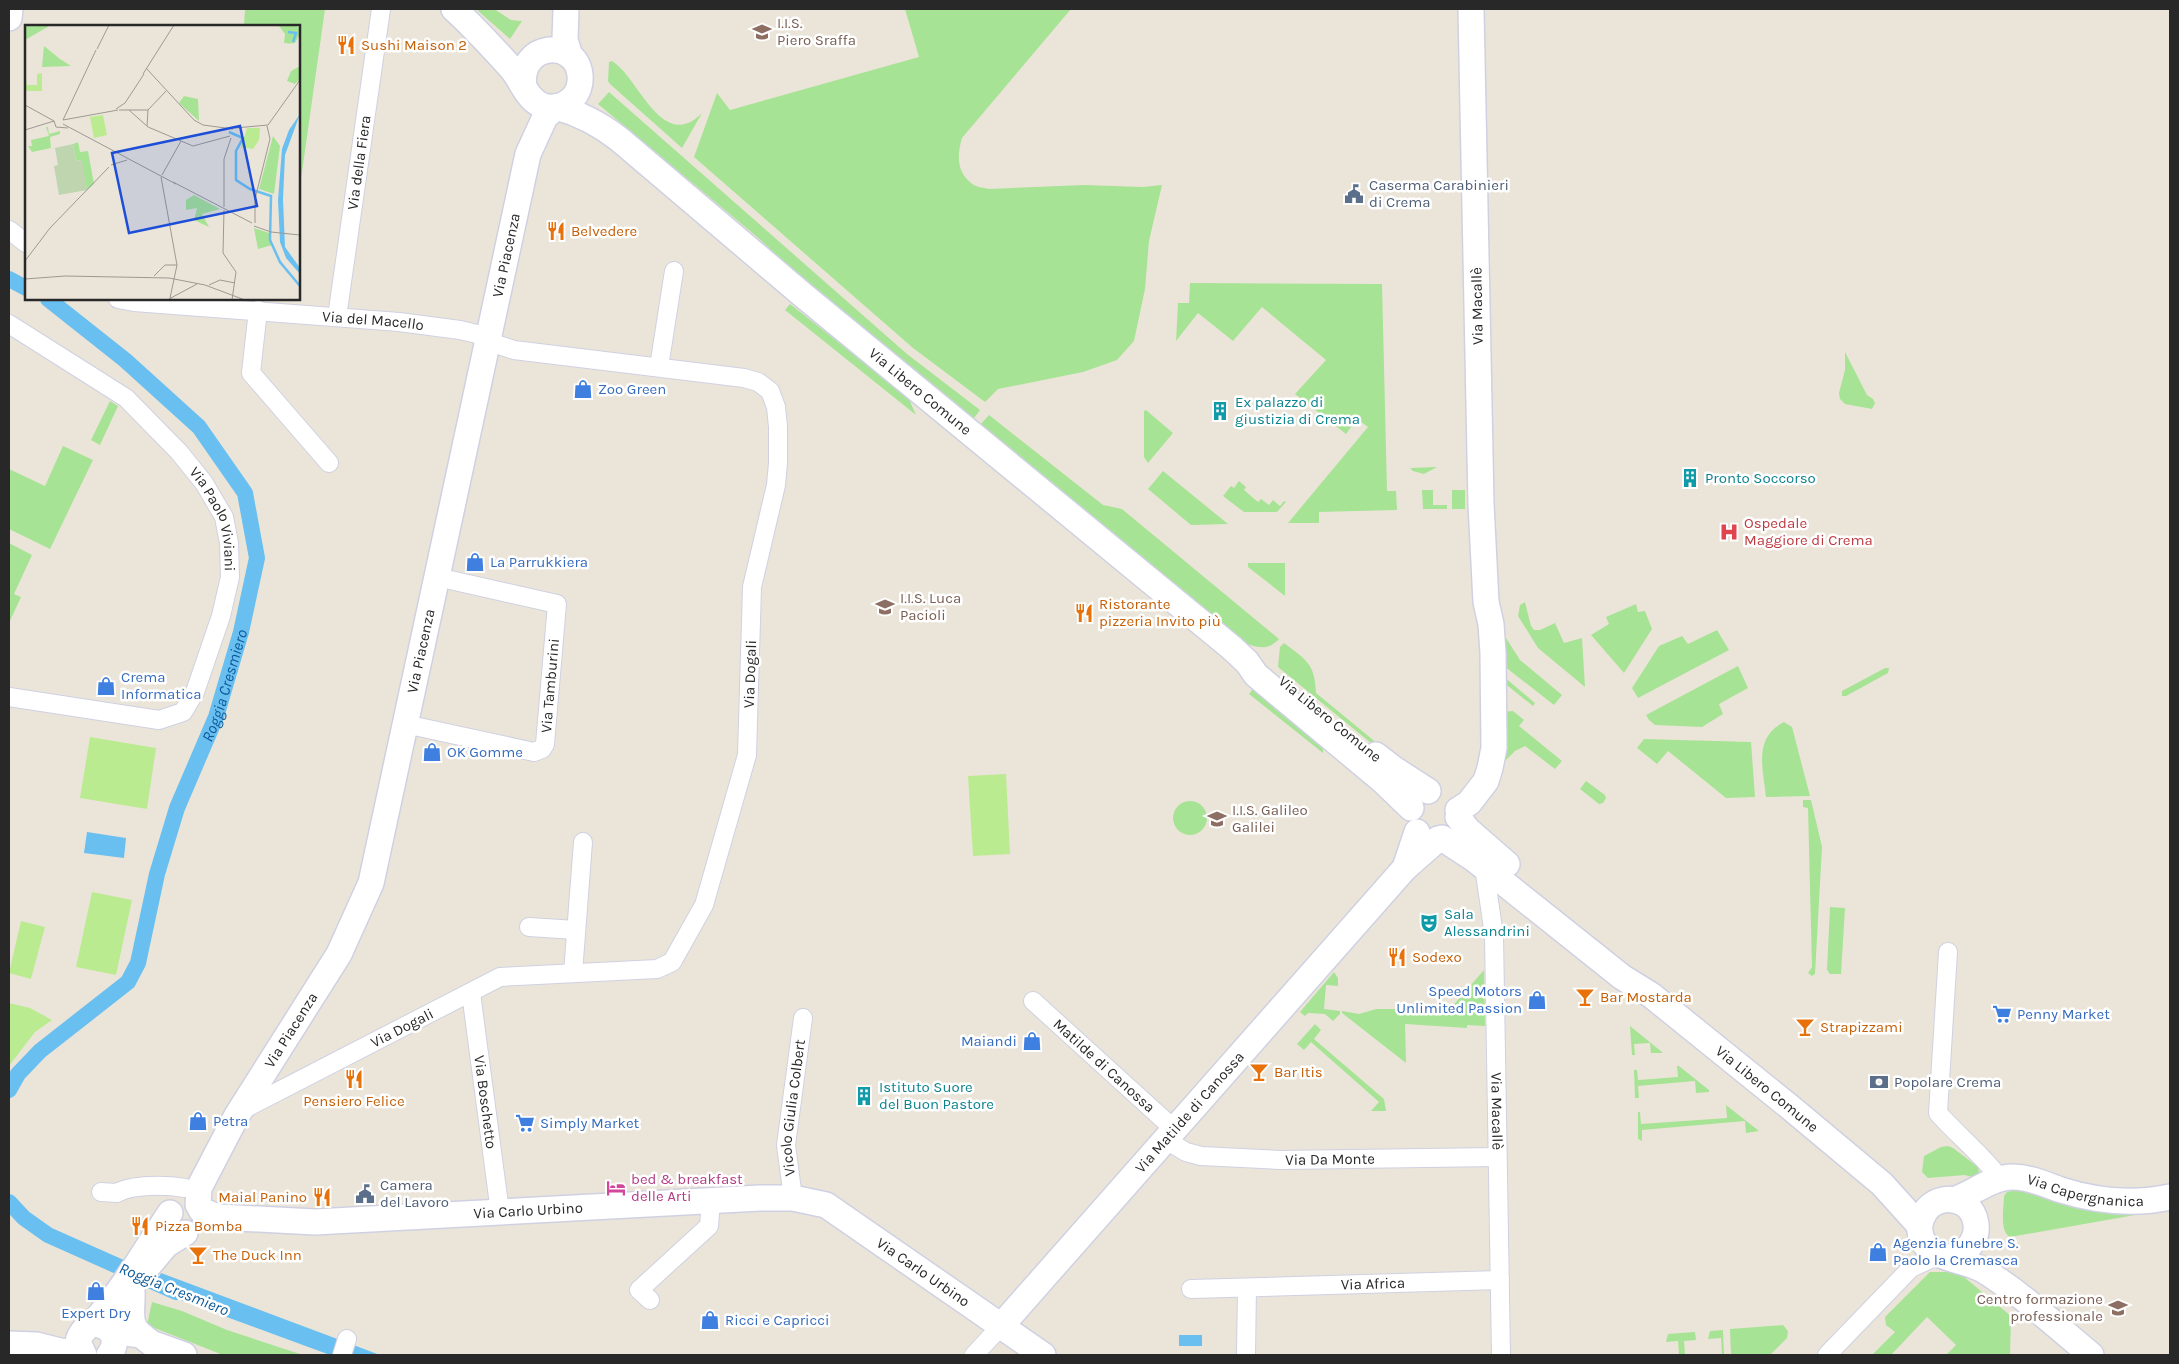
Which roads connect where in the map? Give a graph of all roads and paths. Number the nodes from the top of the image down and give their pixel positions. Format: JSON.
{"nodes":[{"id":1,"x":10,"y":9,"type":"edge"},
{"id":2,"x":381,"y":9,"type":"edge"},
{"id":3,"x":454,"y":9,"type":"edge"},
{"id":4,"x":556,"y":9,"type":"edge"},
{"id":5,"x":566,"y":9,"type":"edge"},
{"id":6,"x":1471,"y":9,"type":"edge"},
{"id":7,"x":9,"y":18,"type":"edge"},
{"id":8,"x":474,"y":27,"type":"junction"},
{"id":9,"x":539,"y":53,"type":"junction"},
{"id":10,"x":570,"y":56,"type":"junction"},
{"id":11,"x":579,"y":86,"type":"junction"},
{"id":12,"x":526,"y":90,"type":"junction"},
{"id":13,"x":556,"y":107,"type":"junction"},
{"id":14,"x":610,"y":132,"type":"junction"},
{"id":15,"x":528,"y":154,"type":"junction"},
{"id":16,"x":674,"y":271,"type":"dead end"},
{"id":17,"x":123,"y":300,"type":"edge"},
{"id":18,"x":258,"y":310,"type":"junction"},
{"id":19,"x":337,"y":317,"type":"junction"},
{"id":20,"x":9,"y":324,"type":"edge"},
{"id":21,"x":487,"y":340,"type":"junction"},
{"id":22,"x":659,"y":367,"type":"junction"},
{"id":23,"x":329,"y":463,"type":"dead end"},
{"id":24,"x":436,"y":577,"type":"junction"},
{"id":25,"x":1232,"y":648,"type":"junction"},
{"id":26,"x":9,"y":697,"type":"edge"},
{"id":27,"x":405,"y":724,"type":"junction"},
{"id":28,"x":1449,"y":804,"type":"junction"},
{"id":29,"x":1411,"y":808,"type":"junction"},
{"id":30,"x":1432,"y":836,"type":"junction"},
{"id":31,"x":583,"y":842,"type":"dead end"},
{"id":32,"x":1484,"y":867,"type":"junction"},
{"id":33,"x":529,"y":927,"type":"dead end"},
{"id":34,"x":576,"y":930,"type":"junction"},
{"id":35,"x":1948,"y":952,"type":"dead end"},
{"id":36,"x":573,"y":974,"type":"junction"},
{"id":37,"x":471,"y":993,"type":"junction"},
{"id":38,"x":1651,"y":994,"type":"junction"},
{"id":39,"x":1033,"y":1001,"type":"dead end"},
{"id":40,"x":803,"y":1018,"type":"dead end"},
{"id":41,"x":237,"y":1114,"type":"junction"},
{"id":42,"x":1170,"y":1135,"type":"junction"},
{"id":43,"x":1497,"y":1157,"type":"junction"},
{"id":44,"x":2001,"y":1180,"type":"junction"},
{"id":45,"x":1882,"y":1184,"type":"junction"},
{"id":46,"x":101,"y":1192,"type":"dead end"},
{"id":47,"x":2170,"y":1197,"type":"edge"},
{"id":48,"x":793,"y":1198,"type":"junction"},
{"id":49,"x":711,"y":1201,"type":"junction"},
{"id":50,"x":1944,"y":1201,"type":"junction"},
{"id":51,"x":187,"y":1212,"type":"junction"},
{"id":52,"x":500,"y":1212,"type":"junction"},
{"id":53,"x":1920,"y":1230,"type":"junction"},
{"id":54,"x":1976,"y":1230,"type":"junction"},
{"id":55,"x":1944,"y":1256,"type":"junction"},
{"id":56,"x":1912,"y":1268,"type":"junction"},
{"id":57,"x":1500,"y":1280,"type":"junction"},
{"id":58,"x":1247,"y":1288,"type":"junction"},
{"id":59,"x":1191,"y":1289,"type":"dead end"},
{"id":60,"x":126,"y":1290,"type":"junction"},
{"id":61,"x":2013,"y":1291,"type":"junction"},
{"id":62,"x":650,"y":1300,"type":"dead end"},
{"id":63,"x":1001,"y":1326,"type":"junction"},
{"id":64,"x":146,"y":1339,"type":"junction"},
{"id":65,"x":9,"y":1344,"type":"edge"},
{"id":66,"x":95,"y":1344,"type":"edge"},
{"id":67,"x":184,"y":1355,"type":"edge"},
{"id":68,"x":974,"y":1355,"type":"edge"},
{"id":69,"x":1043,"y":1355,"type":"edge"},
{"id":70,"x":1246,"y":1355,"type":"edge"},
{"id":71,"x":1501,"y":1355,"type":"edge"},
{"id":72,"x":1827,"y":1355,"type":"edge"},
{"id":73,"x":2091,"y":1355,"type":"edge"}],
"edges":[{"from":1,"to":7,"type":"street"},
{"from":2,"to":19,"type":"street","name":"Via della Fiera"},
{"from":3,"to":8,"type":"street","name":"Via Libero Comune"},
{"from":4,"to":9,"type":"street"},
{"from":5,"to":10,"type":"street"},
{"from":6,"to":28,"type":"street","name":"Via Macallè"},
{"from":8,"to":9,"type":"street","name":"Via Libero Comune"},
{"from":8,"to":12,"type":"street","name":"Via Libero Comune"},
{"from":9,"to":10,"type":"street","name":"Via Libero Comune"},
{"from":9,"to":12,"type":"street"},
{"from":10,"to":11,"type":"street","name":"Via Libero Comune"},
{"from":11,"to":13,"type":"street"},
{"from":11,"to":14,"type":"street","name":"Via Libero Comune"},
{"from":12,"to":13,"type":"street","name":"Via Libero Comune"},
{"from":12,"to":15,"type":"street","name":"Via Piacenza"},
{"from":13,"to":14,"type":"street","name":"Via Libero Comune"},
{"from":13,"to":15,"type":"street","name":"Via Piacenza"},
{"from":14,"to":25,"type":"street","name":"Via Libero Comune"},
{"from":15,"to":21,"type":"street","name":"Via Piacenza"},
{"from":16,"to":22,"type":"street"},
{"from":17,"to":18,"type":"street","name":"Via del Macello"},
{"from":18,"to":19,"type":"street","name":"Via del Macello"},
{"from":18,"to":23,"type":"street"},
{"from":19,"to":21,"type":"street","name":"Via del Macello"},
{"from":20,"to":26,"type":"street","name":"Via Paolo Viviani"},
{"from":21,"to":22,"type":"street","name":"Via Dogali"},
{"from":21,"to":24,"type":"street","name":"Via Piacenza"},
{"from":22,"to":36,"type":"street","name":"Via Dogali"},
{"from":24,"to":27,"type":"street","name":"Via Piacenza"},
{"from":24,"to":27,"type":"street","name":"Via Tamburini"},
{"from":25,"to":28,"type":"street","name":"Via Libero Comune"},
{"from":25,"to":29,"type":"street","name":"Via Libero Comune"},
{"from":27,"to":41,"type":"street","name":"Via Piacenza"},
{"from":28,"to":29,"type":"street"},
{"from":28,"to":30,"type":"street"},
{"from":28,"to":38,"type":"street","name":"Via Libero Comune"},
{"from":29,"to":30,"type":"street"},
{"from":30,"to":32,"type":"street","name":"Via Libero Comune"},
{"from":30,"to":42,"type":"street","name":"Via Matilde di Canossa"},
{"from":31,"to":34,"type":"street"},
{"from":32,"to":38,"type":"street","name":"Via Libero Comune"},
{"from":32,"to":43,"type":"street","name":"Via Macallè"},
{"from":33,"to":34,"type":"street"},
{"from":34,"to":36,"type":"street"},
{"from":35,"to":44,"type":"street"},
{"from":36,"to":37,"type":"street","name":"Via Dogali"},
{"from":37,"to":41,"type":"street","name":"Via Dogali"},
{"from":37,"to":52,"type":"street","name":"Via Boschetto"},
{"from":38,"to":45,"type":"street","name":"Via Libero Comune"},
{"from":39,"to":42,"type":"street","name":"Matilde di Canossa"},
{"from":40,"to":48,"type":"street","name":"Vicolo Giulia Colbert"},
{"from":41,"to":51,"type":"street","name":"Via Piacenza"},
{"from":42,"to":43,"type":"street","name":"Via Da Monte"},
{"from":42,"to":63,"type":"street","name":"Via Matilde di Canossa"},
{"from":43,"to":57,"type":"street","name":"Via Macallè"},
{"from":44,"to":47,"type":"street","name":"Via Capergnanica"},
{"from":44,"to":50,"type":"street","name":"Via Capergnanica"},
{"from":44,"to":54,"type":"street"},
{"from":45,"to":50,"type":"street","name":"Via Libero Comune"},
{"from":45,"to":53,"type":"street","name":"Via Libero Comune"},
{"from":46,"to":51,"type":"street"},
{"from":48,"to":49,"type":"street","name":"Via Carlo Urbino"},
{"from":48,"to":63,"type":"street","name":"Via Carlo Urbino"},
{"from":49,"to":52,"type":"street","name":"Via Carlo Urbino"},
{"from":49,"to":62,"type":"street"},
{"from":50,"to":53,"type":"street"},
{"from":50,"to":54,"type":"street","name":"Via Libero Comune"},
{"from":51,"to":52,"type":"street","name":"Via Carlo Urbino"},
{"from":51,"to":60,"type":"street"},
{"from":53,"to":55,"type":"street","name":"Via Libero Comune"},
{"from":53,"to":56,"type":"street"},
{"from":54,"to":55,"type":"street"},
{"from":54,"to":61,"type":"street","name":"Via Libero Comune"},
{"from":55,"to":56,"type":"street"},
{"from":55,"to":61,"type":"street","name":"Via Libero Comune"},
{"from":56,"to":72,"type":"street"},
{"from":57,"to":58,"type":"street","name":"Via Africa"},
{"from":57,"to":71,"type":"street","name":"Via Macallè"},
{"from":58,"to":59,"type":"street","name":"Via Africa"},
{"from":58,"to":70,"type":"street"},
{"from":60,"to":64,"type":"street"},
{"from":60,"to":66,"type":"street"},
{"from":61,"to":73,"type":"street","name":"Via Libero Comune"},
{"from":63,"to":68,"type":"street","name":"Via Matilde di Canossa"},
{"from":63,"to":69,"type":"street","name":"Via Carlo Urbino"},
{"from":64,"to":66,"type":"street"},
{"from":64,"to":67,"type":"street"},
{"from":65,"to":66,"type":"street"}]}
